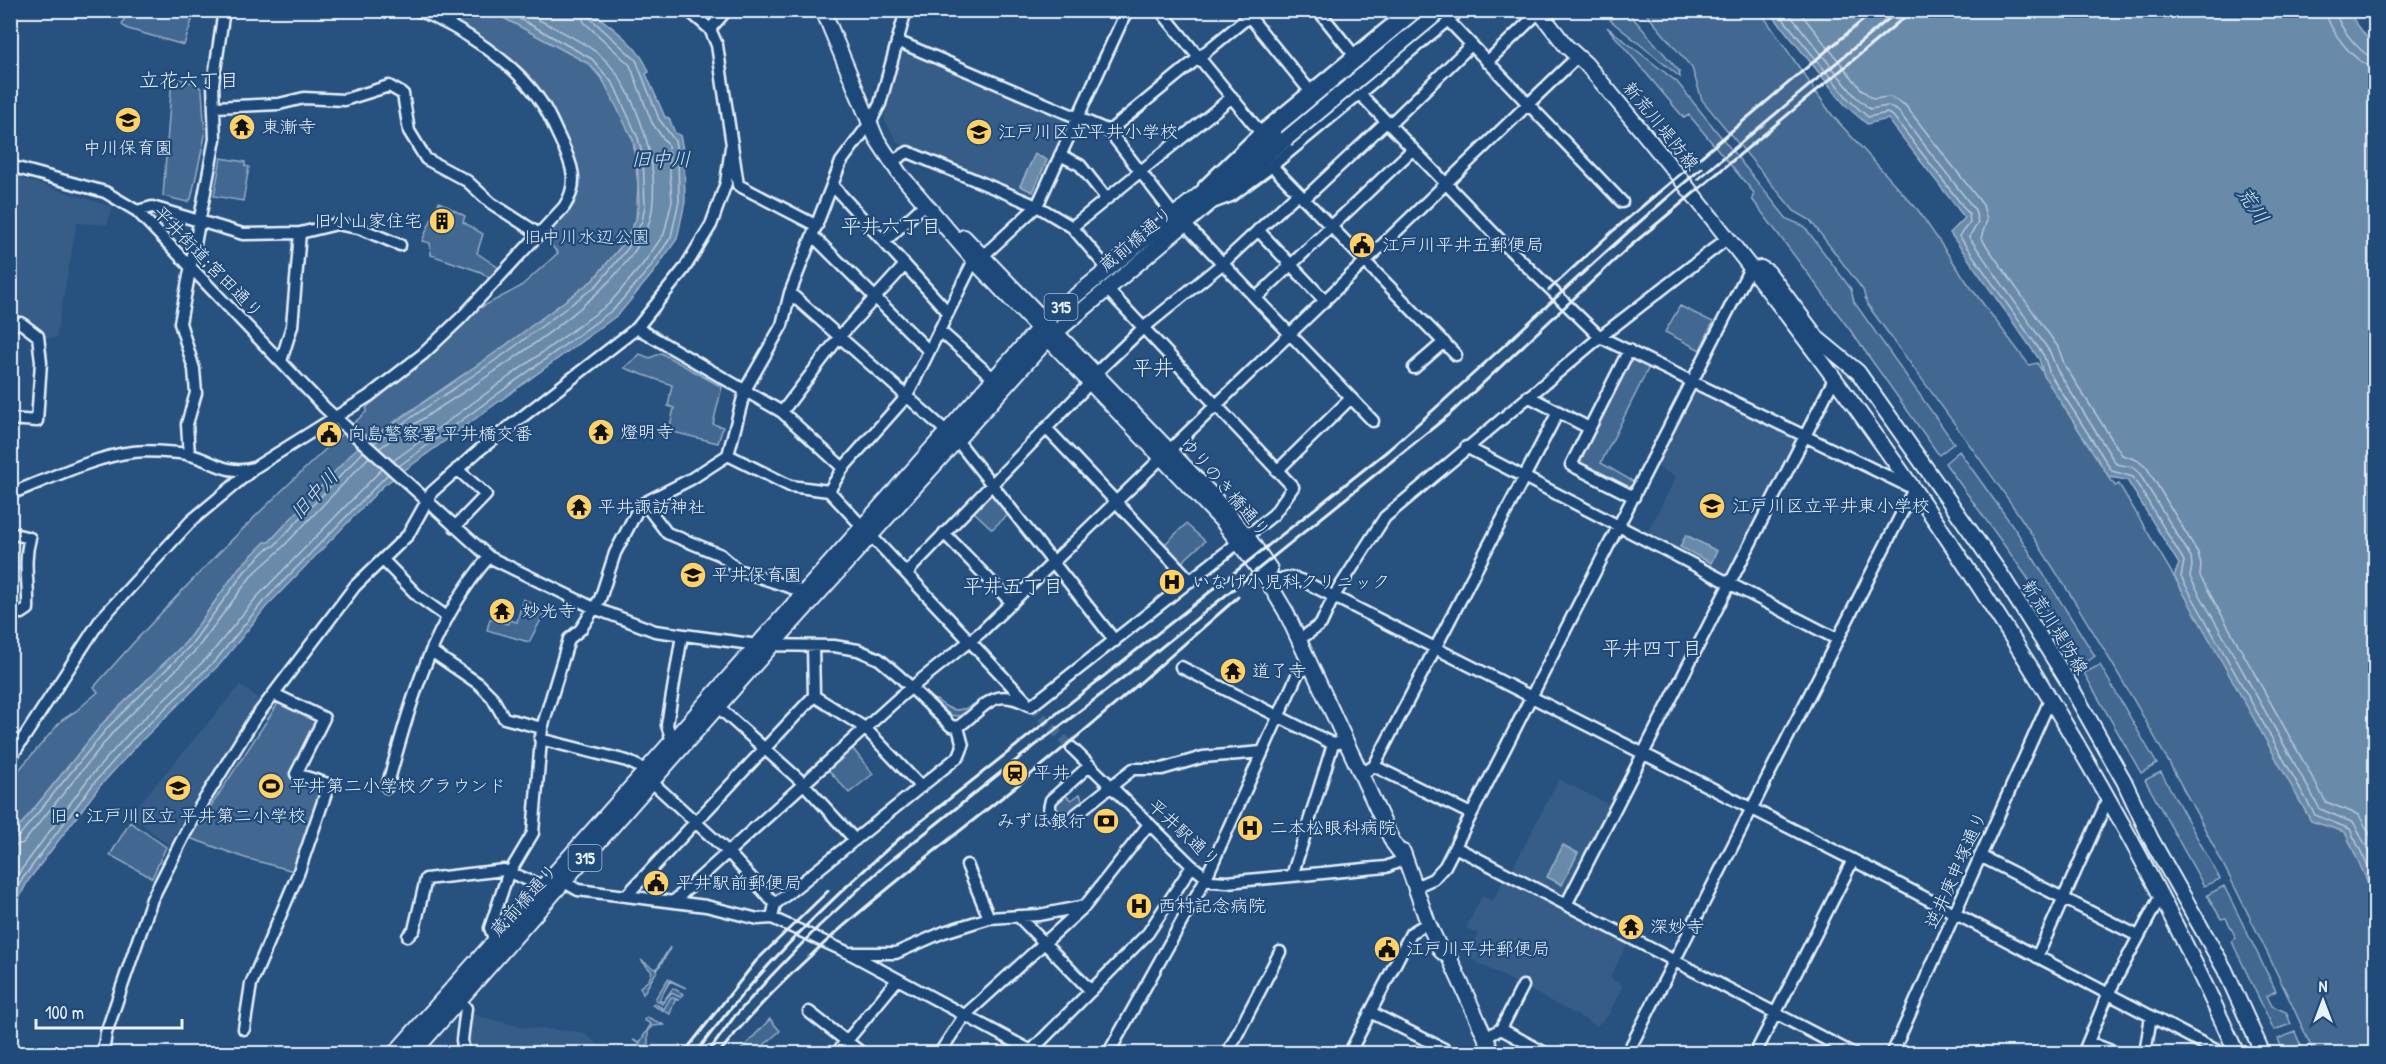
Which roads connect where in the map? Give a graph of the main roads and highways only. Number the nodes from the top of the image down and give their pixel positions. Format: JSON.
{"nodes":[{"id":1,"x":823,"y":10,"type":"edge"},
{"id":2,"x":1425,"y":10,"type":"edge"},
{"id":3,"x":1538,"y":11,"type":"edge"},
{"id":4,"x":1443,"y":14,"type":"edge"},
{"id":5,"x":1283,"y":134,"type":"junction"},
{"id":6,"x":1178,"y":218,"type":"junction"},
{"id":7,"x":1752,"y":269,"type":"junction"},
{"id":8,"x":1042,"y":324,"type":"junction"},
{"id":9,"x":1052,"y":335,"type":"junction"},
{"id":10,"x":951,"y":435,"type":"junction"},
{"id":11,"x":861,"y":537,"type":"junction"},
{"id":12,"x":1243,"y":539,"type":"junction"},
{"id":13,"x":766,"y":641,"type":"junction"},
{"id":14,"x":649,"y":776,"type":"junction"},
{"id":15,"x":1405,"y":859,"type":"junction"},
{"id":16,"x":1418,"y":889,"type":"junction"},
{"id":17,"x":1449,"y":957,"type":"junction"},
{"id":18,"x":394,"y":1053,"type":"edge"},
{"id":19,"x":412,"y":1053,"type":"edge"},
{"id":20,"x":1493,"y":1053,"type":"edge"},
{"id":21,"x":2238,"y":1053,"type":"edge"},
{"id":22,"x":2263,"y":1053,"type":"edge"}],
"edges":[{"from":1,"to":8,"type":"main road","name":"ゆりのき橋通り"},
{"from":2,"to":5,"type":"main road","name":"蔵前橋通り","number":"315"},
{"from":3,"to":7,"type":"main road","name":"新荒川堤防線"},
{"from":4,"to":5,"type":"main road","name":"蔵前橋通り","number":"315","bridge":true},
{"from":5,"to":6,"type":"main road","name":"蔵前橋通り","number":"315"},
{"from":6,"to":8,"type":"main road","name":"蔵前橋通り","number":"315"},
{"from":6,"to":9,"type":"main road","name":"蔵前橋通り","number":"315"},
{"from":7,"to":21,"type":"main road","name":"新荒川堤防線"},
{"from":7,"to":22,"type":"main road","name":"新荒川堤防線"},
{"from":8,"to":9,"type":"main road","name":"ゆりのき橋通り"},
{"from":8,"to":10,"type":"main road","name":"蔵前橋通り","number":"315"},
{"from":9,"to":10,"type":"main road","name":"蔵前橋通り","number":"315"},
{"from":9,"to":12,"type":"main road","name":"ゆりのき橋通り"},
{"from":10,"to":11,"type":"main road","name":"蔵前橋通り","number":"315"},
{"from":11,"to":13,"type":"main road","number":"315"},
{"from":11,"to":13,"type":"main road","number":"315"},
{"from":12,"to":15,"type":"main road","name":"ゆりのき橋通り"},
{"from":12,"to":15,"type":"main road","name":"ゆりのき橋通り"},
{"from":13,"to":14,"type":"main road","name":"蔵前橋通り","number":"315"},
{"from":13,"to":14,"type":"main road","name":"蔵前橋通り","number":"315"},
{"from":14,"to":18,"type":"main road","name":"蔵前橋通り","number":"315"},
{"from":14,"to":19,"type":"main road","name":"蔵前橋通り","number":"315"},
{"from":15,"to":16,"type":"main road","name":"ゆりのき橋通り"},
{"from":16,"to":17,"type":"main road"},
{"from":16,"to":17,"type":"main road"},
{"from":17,"to":20,"type":"main road"}]}
